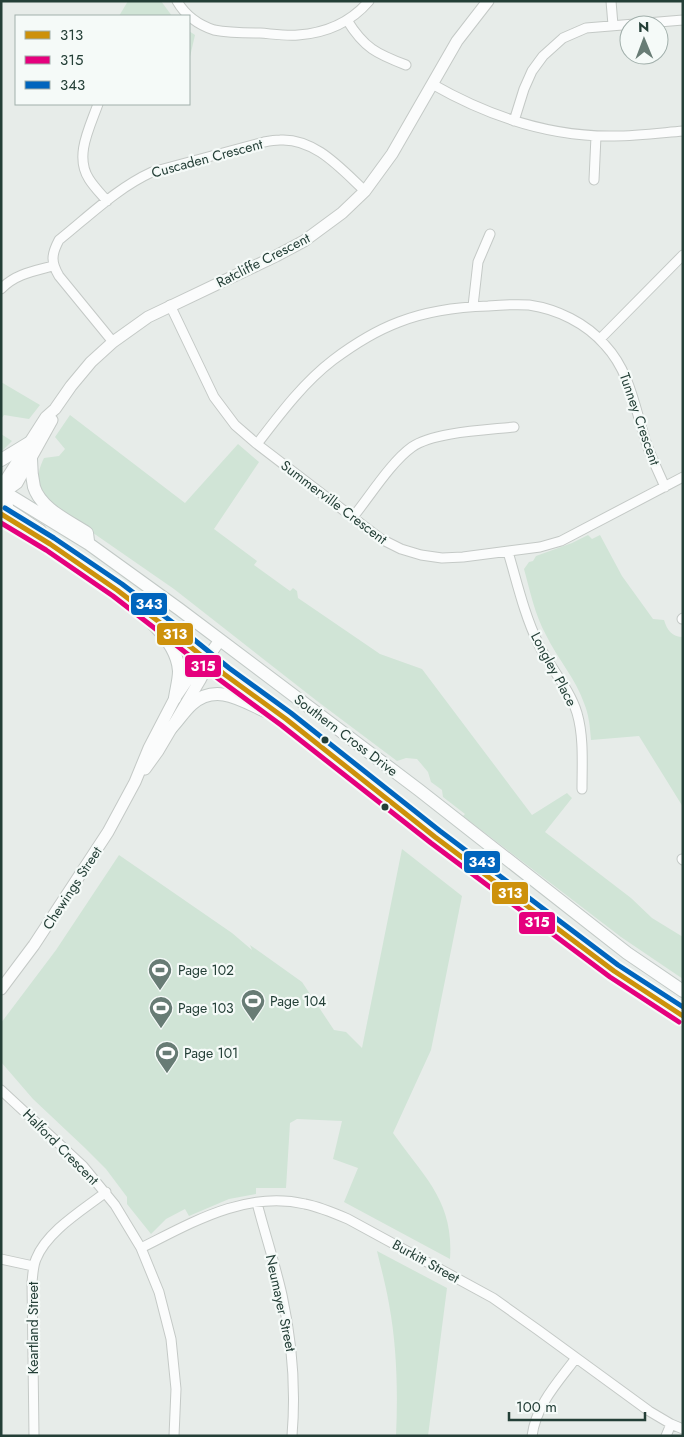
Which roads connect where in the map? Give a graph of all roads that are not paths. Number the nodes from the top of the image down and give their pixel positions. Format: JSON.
{"nodes":[{"id":1,"x":177,"y":1,"type":"edge"},
{"id":2,"x":369,"y":1,"type":"edge"},
{"id":3,"x":488,"y":1,"type":"edge"},
{"id":4,"x":611,"y":1,"type":"edge"},
{"id":5,"x":188,"y":15,"type":"edge"},
{"id":6,"x":190,"y":16,"type":"edge"},
{"id":7,"x":347,"y":20,"type":"junction"},
{"id":8,"x":683,"y":20,"type":"edge"},
{"id":9,"x":613,"y":25,"type":"junction"},
{"id":10,"x":406,"y":65,"type":"dead end"},
{"id":11,"x":432,"y":84,"type":"junction"},
{"id":12,"x":98,"y":105,"type":"edge"},
{"id":13,"x":514,"y":121,"type":"junction"},
{"id":14,"x":683,"y":130,"type":"edge"},
{"id":15,"x":596,"y":136,"type":"junction"},
{"id":16,"x":594,"y":180,"type":"dead end"},
{"id":17,"x":365,"y":191,"type":"junction"},
{"id":18,"x":107,"y":201,"type":"junction"},
{"id":19,"x":490,"y":234,"type":"dead end"},
{"id":20,"x":683,"y":255,"type":"edge"},
{"id":21,"x":53,"y":266,"type":"junction"},
{"id":22,"x":1,"y":289,"type":"edge"},
{"id":23,"x":170,"y":305,"type":"junction"},
{"id":24,"x":473,"y":306,"type":"junction"},
{"id":25,"x":600,"y":339,"type":"junction"},
{"id":26,"x":113,"y":342,"type":"junction"},
{"id":27,"x":514,"y":426,"type":"dead end"},
{"id":28,"x":36,"y":440,"type":"junction"},
{"id":29,"x":257,"y":444,"type":"junction"},
{"id":30,"x":31,"y":459,"type":"junction"},
{"id":31,"x":1,"y":460,"type":"edge"},
{"id":32,"x":683,"y":477,"type":"edge"},
{"id":33,"x":665,"y":486,"type":"junction"},
{"id":34,"x":3,"y":492,"type":"edge"},
{"id":35,"x":1,"y":514,"type":"edge"},
{"id":36,"x":353,"y":518,"type":"junction"},
{"id":37,"x":50,"y":544,"type":"junction"},
{"id":38,"x":89,"y":544,"type":"junction"},
{"id":39,"x":508,"y":552,"type":"junction"},
{"id":40,"x":117,"y":590,"type":"junction"},
{"id":41,"x":220,"y":640,"type":"junction"},
{"id":42,"x":206,"y":660,"type":"junction"},
{"id":43,"x":174,"y":698,"type":"junction"},
{"id":44,"x":286,"y":720,"type":"junction"},
{"id":45,"x":171,"y":728,"type":"junction"},
{"id":46,"x":135,"y":782,"type":"junction"},
{"id":47,"x":582,"y":789,"type":"dead end"},
{"id":48,"x":1,"y":989,"type":"edge"},
{"id":49,"x":683,"y":991,"type":"edge"},
{"id":50,"x":683,"y":1016,"type":"edge"},
{"id":51,"x":1,"y":1090,"type":"edge"},
{"id":52,"x":106,"y":1192,"type":"junction"},
{"id":53,"x":257,"y":1203,"type":"junction"},
{"id":54,"x":141,"y":1248,"type":"junction"},
{"id":55,"x":1,"y":1259,"type":"edge"},
{"id":56,"x":34,"y":1266,"type":"junction"},
{"id":57,"x":576,"y":1358,"type":"junction"},
{"id":58,"x":671,"y":1424,"type":"junction"},
{"id":59,"x":683,"y":1429,"type":"edge"},
{"id":60,"x":34,"y":1436,"type":"edge"},
{"id":61,"x":174,"y":1436,"type":"edge"},
{"id":62,"x":292,"y":1436,"type":"edge"},
{"id":63,"x":532,"y":1436,"type":"edge"},
{"id":64,"x":666,"y":1436,"type":"edge"}],
"edges":[{"from":1,"to":5,"type":"street"},
{"from":2,"to":7,"type":"street"},
{"from":3,"to":11,"type":"street","name":"Ratcliffe Crescent"},
{"from":4,"to":9,"type":"street"},
{"from":6,"to":7,"type":"street"},
{"from":7,"to":10,"type":"street"},
{"from":8,"to":9,"type":"street"},
{"from":9,"to":13,"type":"street"},
{"from":11,"to":13,"type":"street"},
{"from":11,"to":17,"type":"street","name":"Ratcliffe Crescent"},
{"from":12,"to":18,"type":"street"},
{"from":13,"to":15,"type":"street"},
{"from":14,"to":15,"type":"street"},
{"from":15,"to":16,"type":"street"},
{"from":17,"to":18,"type":"street","name":"Cuscaden Crescent"},
{"from":17,"to":23,"type":"street","name":"Ratcliffe Crescent"},
{"from":18,"to":21,"type":"street","name":"Cuscaden Crescent"},
{"from":19,"to":24,"type":"street"},
{"from":20,"to":25,"type":"street"},
{"from":21,"to":22,"type":"street"},
{"from":21,"to":26,"type":"street"},
{"from":23,"to":26,"type":"street","name":"Ratcliffe Crescent"},
{"from":23,"to":29,"type":"street","name":"Summerville Crescent"},
{"from":24,"to":25,"type":"street","name":"Tunney Crescent"},
{"from":24,"to":29,"type":"street","name":"Tunney Crescent"},
{"from":25,"to":33,"type":"street","name":"Tunney Crescent"},
{"from":26,"to":28,"type":"street","name":"Ratcliffe Crescent"},
{"from":27,"to":36,"type":"street"},
{"from":28,"to":30,"type":"street","name":"Ratcliffe Crescent"},
{"from":28,"to":31,"type":"main road"},
{"from":28,"to":34,"type":"street","name":"Ratcliffe Crescent"},
{"from":29,"to":36,"type":"street","name":"Summerville Crescent"},
{"from":30,"to":34,"type":"street","name":"Ratcliffe Crescent"},
{"from":30,"to":38,"type":"main road"},
{"from":32,"to":33,"type":"street","name":"Summerville Crescent"},
{"from":33,"to":39,"type":"street","name":"Summerville Crescent"},
{"from":34,"to":37,"type":"street"},
{"from":34,"to":38,"type":"main road","name":"Southern Cross Drive"},
{"from":35,"to":37,"type":"main road","name":"Southern Cross Drive"},
{"from":36,"to":39,"type":"street","name":"Summerville Crescent"},
{"from":37,"to":40,"type":"main road","name":"Southern Cross Drive"},
{"from":38,"to":41,"type":"main road","name":"Southern Cross Drive"},
{"from":39,"to":47,"type":"street","name":"Longley Place"},
{"from":40,"to":42,"type":"main road","name":"Southern Cross Drive"},
{"from":40,"to":43,"type":"main road"},
{"from":41,"to":42,"type":"street","name":"Chewings Street"},
{"from":41,"to":49,"type":"main road","name":"Southern Cross Drive"},
{"from":42,"to":43,"type":"street","name":"Chewings Street"},
{"from":42,"to":44,"type":"main road","name":"Southern Cross Drive"},
{"from":42,"to":45,"type":"street","name":"Chewings Street"},
{"from":43,"to":46,"type":"street","name":"Chewings Street"},
{"from":44,"to":45,"type":"main road"},
{"from":44,"to":50,"type":"main road","name":"Southern Cross Drive"},
{"from":45,"to":46,"type":"street","name":"Chewings Street"},
{"from":46,"to":48,"type":"street","name":"Chewings Street"},
{"from":51,"to":52,"type":"street","name":"Halford Crescent"},
{"from":52,"to":54,"type":"street","name":"Halford Crescent"},
{"from":52,"to":56,"type":"street","name":"Keartland Street"},
{"from":53,"to":54,"type":"street","name":"Burkitt Street"},
{"from":53,"to":57,"type":"street","name":"Burkitt Street"},
{"from":53,"to":62,"type":"street","name":"Neumayer Street"},
{"from":54,"to":61,"type":"street","name":"Halford Crescent"},
{"from":55,"to":56,"type":"street"},
{"from":56,"to":60,"type":"street","name":"Keartland Street"},
{"from":57,"to":58,"type":"street","name":"Burkitt Street"},
{"from":57,"to":63,"type":"street"},
{"from":58,"to":59,"type":"street","name":"Burkitt Street"},
{"from":58,"to":64,"type":"street"}]}
